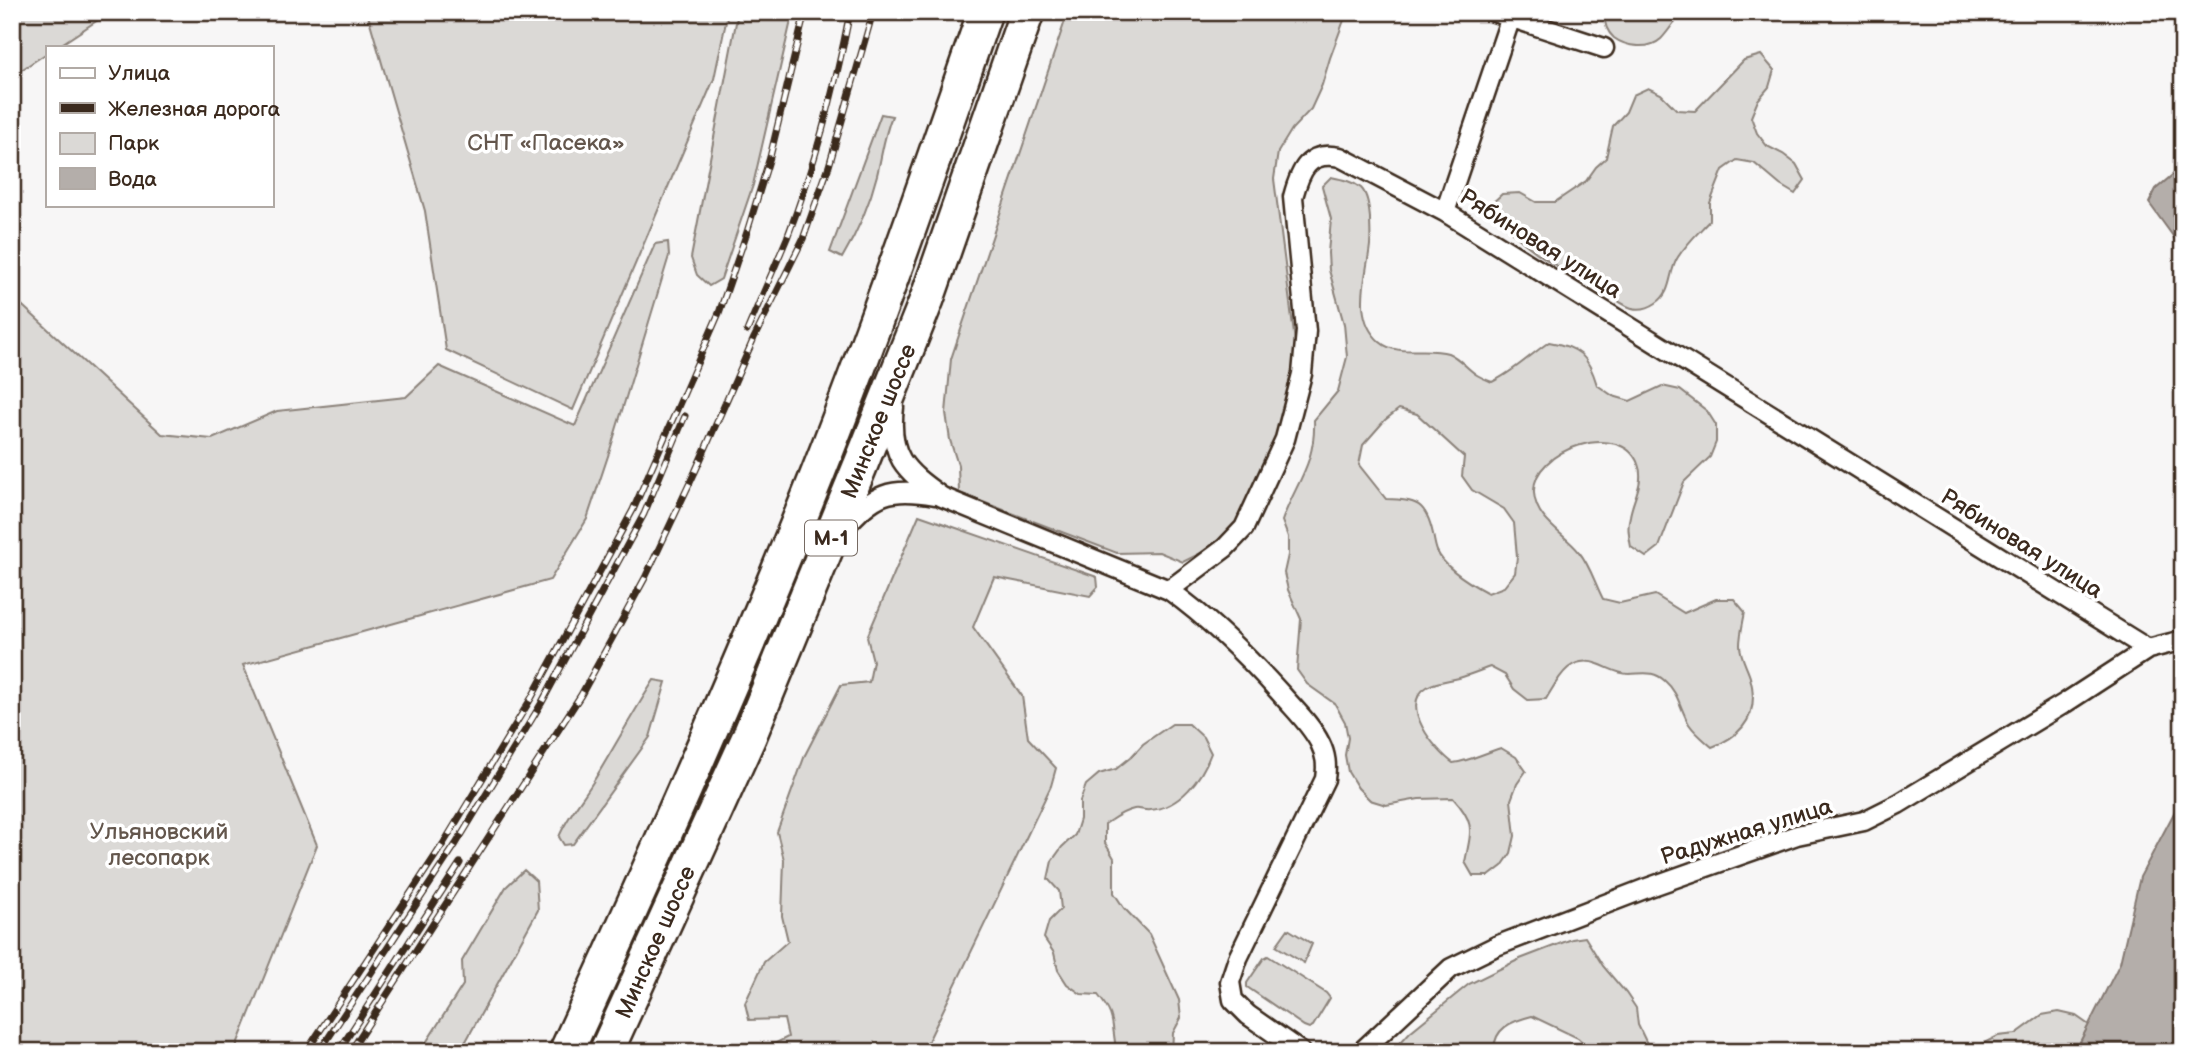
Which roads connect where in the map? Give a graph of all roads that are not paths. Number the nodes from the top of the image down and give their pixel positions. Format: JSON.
{"nodes":[{"id":1,"x":985,"y":12,"type":"edge"},
{"id":2,"x":1027,"y":12,"type":"edge"},
{"id":3,"x":1503,"y":15,"type":"edge"},
{"id":4,"x":1604,"y":48,"type":"dead end"},
{"id":5,"x":1445,"y":212,"type":"junction"},
{"id":6,"x":898,"y":371,"type":"junction"},
{"id":7,"x":942,"y":496,"type":"junction"},
{"id":8,"x":820,"y":563,"type":"junction"},
{"id":9,"x":1169,"y":590,"type":"junction"},
{"id":10,"x":2183,"y":639,"type":"edge"},
{"id":11,"x":2148,"y":649,"type":"junction"},
{"id":12,"x":566,"y":1052,"type":"edge"},
{"id":13,"x":606,"y":1052,"type":"edge"},
{"id":14,"x":1301,"y":1052,"type":"edge"},
{"id":15,"x":1361,"y":1052,"type":"edge"}],
"edges":[{"from":1,"to":12,"type":"highway","name":"Минское шоссе","number":"М-1"},
{"from":2,"to":6,"type":"highway","name":"Минское шоссе","number":"М-1"},
{"from":3,"to":4,"type":"street"},
{"from":3,"to":5,"type":"street"},
{"from":5,"to":9,"type":"street","name":"Рябиновая улица"},
{"from":5,"to":11,"type":"street","name":"Рябиновая улица"},
{"from":6,"to":7,"type":"street"},
{"from":6,"to":8,"type":"highway","name":"Минское шоссе","number":"М-1"},
{"from":7,"to":8,"type":"street"},
{"from":7,"to":9,"type":"street"},
{"from":8,"to":13,"type":"highway","name":"Минское шоссе","number":"М-1"},
{"from":9,"to":14,"type":"street"},
{"from":10,"to":11,"type":"street","name":"Радужная улица"},
{"from":11,"to":15,"type":"street","name":"Радужная улица"}]}
